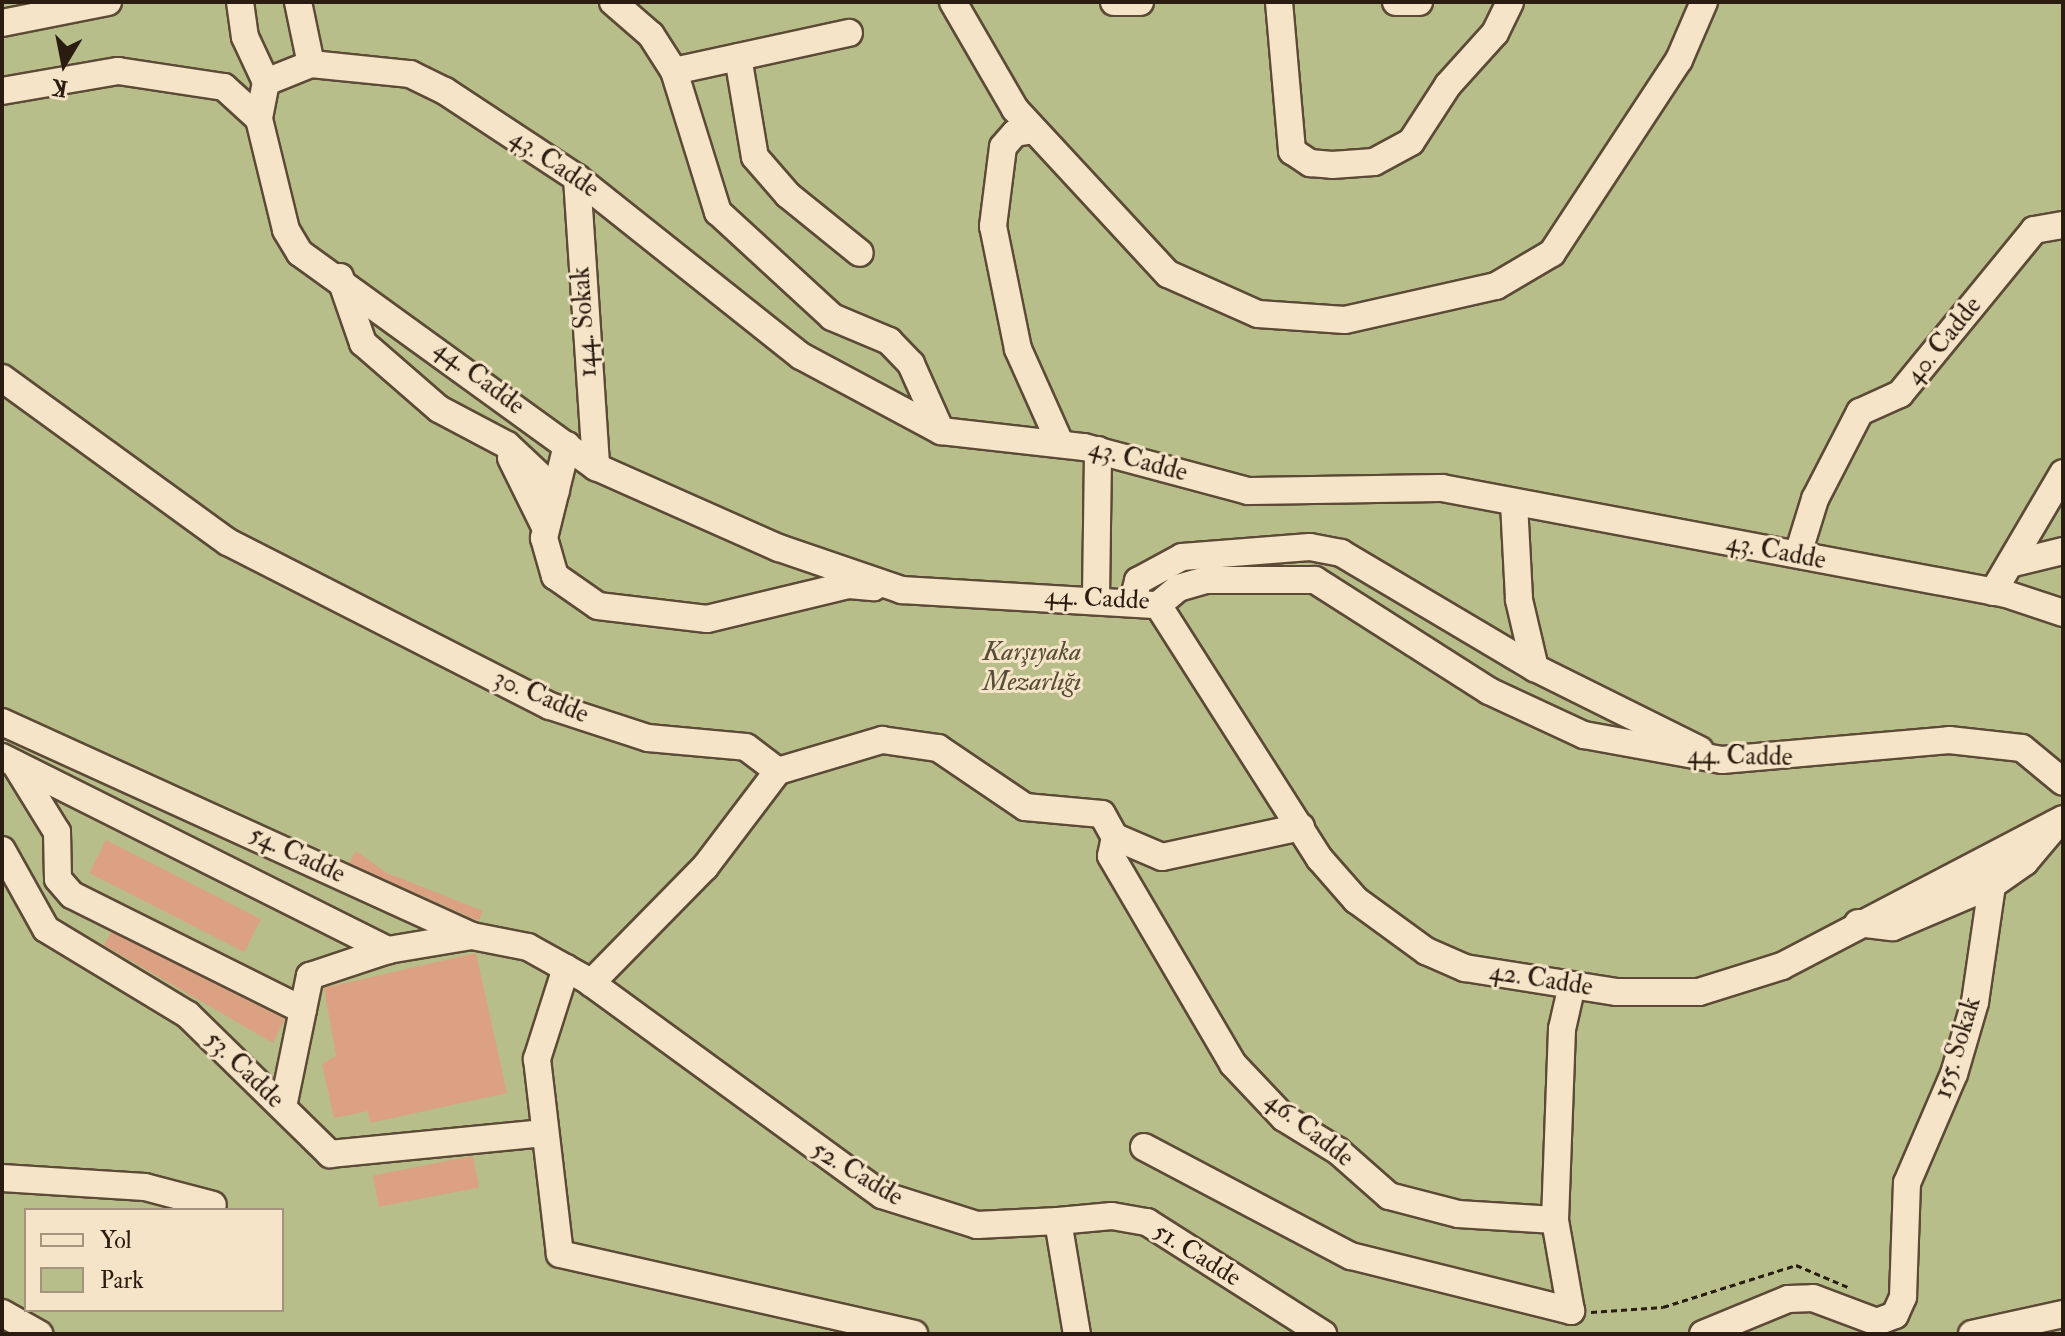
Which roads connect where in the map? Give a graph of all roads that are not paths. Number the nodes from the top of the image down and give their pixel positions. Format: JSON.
{"nodes":[{"id":1,"x":108,"y":2,"type":"edge"},
{"id":2,"x":240,"y":2,"type":"edge"},
{"id":3,"x":298,"y":2,"type":"edge"},
{"id":4,"x":613,"y":2,"type":"edge"},
{"id":5,"x":953,"y":2,"type":"edge"},
{"id":6,"x":1114,"y":2,"type":"edge"},
{"id":7,"x":1140,"y":2,"type":"edge"},
{"id":8,"x":1279,"y":2,"type":"edge"},
{"id":9,"x":1396,"y":2,"type":"edge"},
{"id":10,"x":1419,"y":2,"type":"edge"},
{"id":11,"x":1510,"y":2,"type":"edge"},
{"id":12,"x":1704,"y":2,"type":"edge"},
{"id":13,"x":2,"y":23,"type":"edge"},
{"id":14,"x":849,"y":33,"type":"dead end"},
{"id":15,"x":738,"y":57,"type":"junction"},
{"id":16,"x":311,"y":64,"type":"junction"},
{"id":17,"x":674,"y":71,"type":"junction"},
{"id":18,"x":266,"y":82,"type":"junction"},
{"id":19,"x":2,"y":91,"type":"edge"},
{"id":20,"x":259,"y":119,"type":"junction"},
{"id":21,"x":1034,"y":130,"type":"junction"},
{"id":22,"x":577,"y":178,"type":"junction"},
{"id":23,"x":2063,"y":225,"type":"edge"},
{"id":24,"x":860,"y":253,"type":"dead end"},
{"id":25,"x":340,"y":277,"type":"junction"},
{"id":26,"x":2,"y":378,"type":"edge"},
{"id":27,"x":941,"y":431,"type":"junction"},
{"id":28,"x":498,"y":440,"type":"junction"},
{"id":29,"x":1060,"y":443,"type":"junction"},
{"id":30,"x":567,"y":445,"type":"junction"},
{"id":31,"x":1098,"y":450,"type":"junction"},
{"id":32,"x":596,"y":467,"type":"junction"},
{"id":33,"x":2063,"y":473,"type":"edge"},
{"id":34,"x":556,"y":491,"type":"junction"},
{"id":35,"x":1514,"y":503,"type":"junction"},
{"id":36,"x":546,"y":529,"type":"junction"},
{"id":37,"x":2063,"y":551,"type":"edge"},
{"id":38,"x":1798,"y":554,"type":"junction"},
{"id":39,"x":2010,"y":564,"type":"junction"},
{"id":40,"x":902,"y":590,"type":"junction"},
{"id":41,"x":1993,"y":592,"type":"junction"},
{"id":42,"x":1096,"y":598,"type":"junction"},
{"id":43,"x":1146,"y":603,"type":"junction"},
{"id":44,"x":2063,"y":613,"type":"edge"},
{"id":45,"x":1535,"y":668,"type":"junction"},
{"id":46,"x":2,"y":722,"type":"edge"},
{"id":47,"x":1722,"y":760,"type":"junction"},
{"id":48,"x":9,"y":761,"type":"edge"},
{"id":49,"x":778,"y":771,"type":"junction"},
{"id":50,"x":2063,"y":782,"type":"edge"},
{"id":51,"x":2061,"y":820,"type":"edge"},
{"id":52,"x":1301,"y":827,"type":"junction"},
{"id":53,"x":1115,"y":837,"type":"junction"},
{"id":54,"x":2,"y":850,"type":"edge"},
{"id":55,"x":1992,"y":885,"type":"junction"},
{"id":56,"x":1858,"y":923,"type":"junction"},
{"id":57,"x":472,"y":936,"type":"junction"},
{"id":58,"x":388,"y":950,"type":"junction"},
{"id":59,"x":566,"y":968,"type":"junction"},
{"id":60,"x":591,"y":983,"type":"junction"},
{"id":61,"x":1572,"y":985,"type":"junction"},
{"id":62,"x":303,"y":1010,"type":"junction"},
{"id":63,"x":283,"y":1107,"type":"junction"},
{"id":64,"x":544,"y":1133,"type":"junction"},
{"id":65,"x":1144,"y":1147,"type":"dead end"},
{"id":66,"x":2,"y":1178,"type":"edge"},
{"id":67,"x":213,"y":1205,"type":"dead end"},
{"id":68,"x":1555,"y":1220,"type":"junction"},
{"id":69,"x":1058,"y":1221,"type":"junction"},
{"id":70,"x":2,"y":1313,"type":"edge"},
{"id":71,"x":2054,"y":1321,"type":"edge"},
{"id":72,"x":1879,"y":1323,"type":"edge"},
{"id":73,"x":39,"y":1334,"type":"edge"},
{"id":74,"x":914,"y":1334,"type":"edge"},
{"id":75,"x":1077,"y":1334,"type":"edge"},
{"id":76,"x":1323,"y":1334,"type":"edge"},
{"id":77,"x":1703,"y":1334,"type":"edge"},
{"id":78,"x":1972,"y":1334,"type":"edge"}],
"edges":[{"from":1,"to":13,"type":"lane"},
{"from":2,"to":18,"type":"lane"},
{"from":3,"to":16,"type":"lane"},
{"from":4,"to":17,"type":"lane"},
{"from":5,"to":21,"type":"lane"},
{"from":6,"to":7,"type":"lane"},
{"from":8,"to":11,"type":"lane"},
{"from":9,"to":10,"type":"lane"},
{"from":12,"to":21,"type":"lane"},
{"from":14,"to":15,"type":"lane"},
{"from":15,"to":17,"type":"lane"},
{"from":15,"to":24,"type":"lane"},
{"from":16,"to":18,"type":"lane","name":"43. Cadde"},
{"from":16,"to":22,"type":"lane","name":"43. Cadde"},
{"from":17,"to":27,"type":"lane"},
{"from":18,"to":20,"type":"lane"},
{"from":19,"to":20,"type":"lane"},
{"from":20,"to":25,"type":"lane","name":"44. Cadde"},
{"from":21,"to":29,"type":"lane"},
{"from":22,"to":27,"type":"lane","name":"43. Cadde"},
{"from":22,"to":32,"type":"lane","name":"144. Sokak"},
{"from":23,"to":38,"type":"lane","name":"40. Cadde"},
{"from":25,"to":28,"type":"lane"},
{"from":25,"to":30,"type":"lane","name":"44. Cadde"},
{"from":26,"to":49,"type":"lane","name":"30. Cadde"},
{"from":27,"to":29,"type":"lane","name":"43. Cadde"},
{"from":28,"to":34,"type":"lane"},
{"from":28,"to":36,"type":"lane"},
{"from":29,"to":31,"type":"lane","name":"43. Cadde"},
{"from":30,"to":32,"type":"lane","name":"44. Cadde"},
{"from":30,"to":34,"type":"lane"},
{"from":31,"to":35,"type":"lane","name":"43. Cadde"},
{"from":31,"to":42,"type":"lane"},
{"from":32,"to":40,"type":"lane","name":"44. Cadde"},
{"from":33,"to":39,"type":"lane"},
{"from":34,"to":36,"type":"lane"},
{"from":35,"to":38,"type":"lane","name":"43. Cadde"},
{"from":35,"to":45,"type":"lane"},
{"from":36,"to":40,"type":"lane"},
{"from":37,"to":39,"type":"lane"},
{"from":38,"to":41,"type":"lane","name":"43. Cadde"},
{"from":39,"to":41,"type":"lane"},
{"from":40,"to":42,"type":"lane","name":"44. Cadde"},
{"from":41,"to":44,"type":"lane","name":"43. Cadde"},
{"from":42,"to":43,"type":"lane","name":"44. Cadde"},
{"from":43,"to":45,"type":"lane"},
{"from":43,"to":47,"type":"lane","name":"44. Cadde"},
{"from":43,"to":52,"type":"lane","name":"42. Cadde"},
{"from":45,"to":47,"type":"lane"},
{"from":46,"to":57,"type":"lane","name":"54. Cadde"},
{"from":47,"to":50,"type":"lane","name":"44. Cadde"},
{"from":48,"to":58,"type":"lane"},
{"from":48,"to":62,"type":"lane"},
{"from":49,"to":53,"type":"lane"},
{"from":49,"to":60,"type":"lane"},
{"from":51,"to":55,"type":"lane"},
{"from":51,"to":56,"type":"lane","name":"42. Cadde"},
{"from":52,"to":53,"type":"lane"},
{"from":52,"to":61,"type":"lane","name":"42. Cadde"},
{"from":53,"to":68,"type":"lane","name":"46. Cadde"},
{"from":54,"to":63,"type":"lane","name":"53. Cadde"},
{"from":55,"to":56,"type":"lane"},
{"from":55,"to":72,"type":"lane","name":"155. Sokak"},
{"from":56,"to":61,"type":"lane","name":"42. Cadde"},
{"from":57,"to":58,"type":"lane"},
{"from":57,"to":59,"type":"lane","name":"54. Cadde"},
{"from":58,"to":62,"type":"lane"},
{"from":59,"to":60,"type":"lane","name":"54. Cadde"},
{"from":59,"to":64,"type":"lane"},
{"from":60,"to":69,"type":"lane","name":"52. Cadde"},
{"from":61,"to":68,"type":"lane"},
{"from":62,"to":63,"type":"lane"},
{"from":63,"to":64,"type":"lane","name":"53. Cadde"},
{"from":64,"to":74,"type":"lane"},
{"from":65,"to":68,"type":"lane"},
{"from":66,"to":67,"type":"lane"},
{"from":69,"to":75,"type":"lane"},
{"from":69,"to":76,"type":"lane","name":"51. Cadde"},
{"from":70,"to":73,"type":"lane"},
{"from":71,"to":78,"type":"lane"},
{"from":72,"to":77,"type":"lane"}]}
